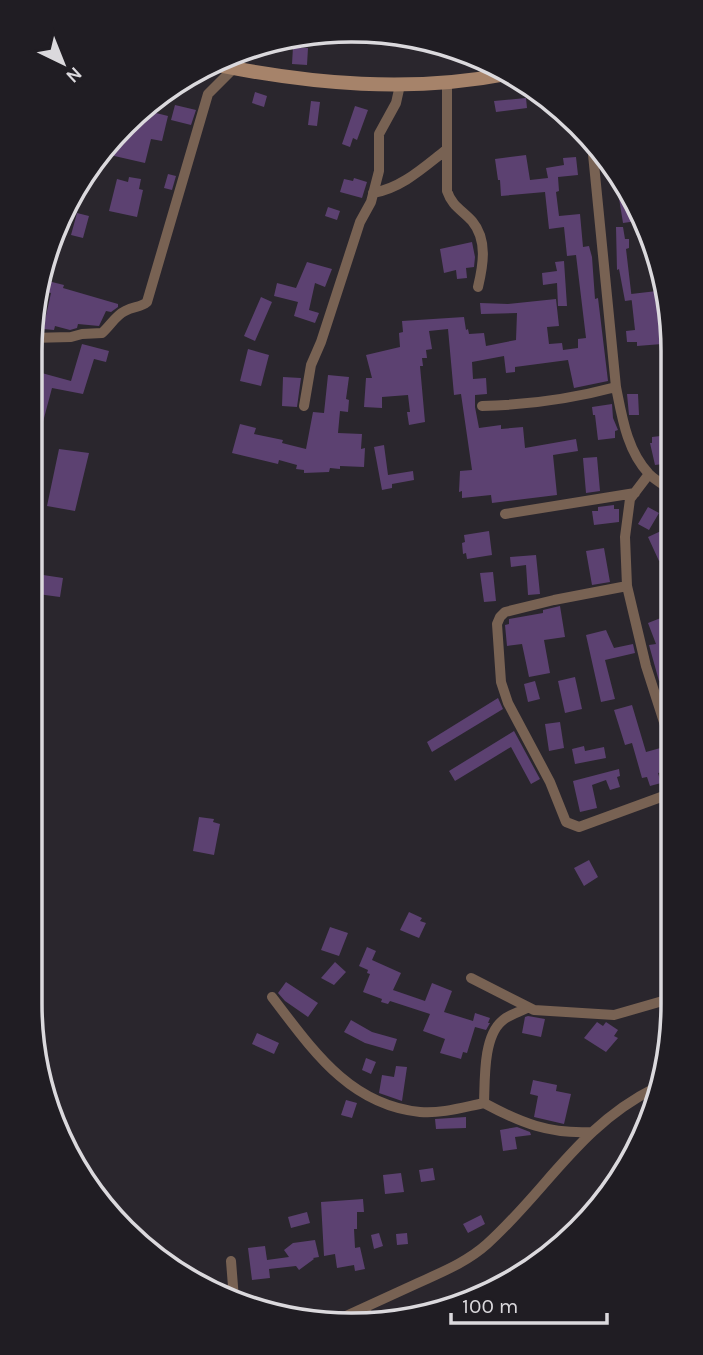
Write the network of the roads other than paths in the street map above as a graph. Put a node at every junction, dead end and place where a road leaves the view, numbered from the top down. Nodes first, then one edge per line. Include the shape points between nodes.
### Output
1 (230, 67) edge
2 (234, 68) junction
3 (492, 76) edge
4 (447, 83) junction
5 (400, 85) junction
6 (446, 150) junction
7 (593, 159) edge
8 (373, 193) junction
9 (478, 287) dead end
10 (43, 338) edge
11 (616, 387) junction
12 (304, 406) dead end
13 (482, 406) dead end
14 (649, 474) junction
15 (661, 483) edge
16 (635, 493) junction
17 (505, 514) dead end
18 (627, 586) junction
19 (661, 713) edge
20 (661, 797) edge
21 (471, 978) dead end
22 (272, 997) dead end
23 (661, 1001) edge
24 (527, 1008) junction
25 (648, 1093) edge
26 (484, 1103) junction
27 (591, 1132) junction
28 (231, 1261) dead end
29 (233, 1289) edge
30 (359, 1310) junction
31 (364, 1312) edge
32 (353, 1313) edge

1 - 2 main road
2 - 5 main road via 326,82
2 - 10 street via 208,94 147,302 120,314 102,333
3 - 4 main road
4 - 5 main road
4 - 6 street
5 - 8 street via 379,134 379,171
6 - 8 street via 398,185
6 - 9 street via 451,203 471,221 482,246
7 - 11 street
8 - 12 street via 311,365
11 - 13 street via 527,405
11 - 14 street via 626,434
14 - 15 street
14 - 16 street
16 - 17 street
16 - 18 street via 630,499 625,537
18 - 19 street
18 - 20 street via 505,612 497,624 501,682 566,822 579,827
21 - 24 street
22 - 26 street via 315,1055 366,1097 422,1112
23 - 24 street via 597,1016
24 - 26 street via 502,1020 494,1030
25 - 27 street
26 - 27 street via 515,1120 564,1134
27 - 30 street via 486,1245 463,1262
28 - 29 street
30 - 31 street
30 - 32 street

